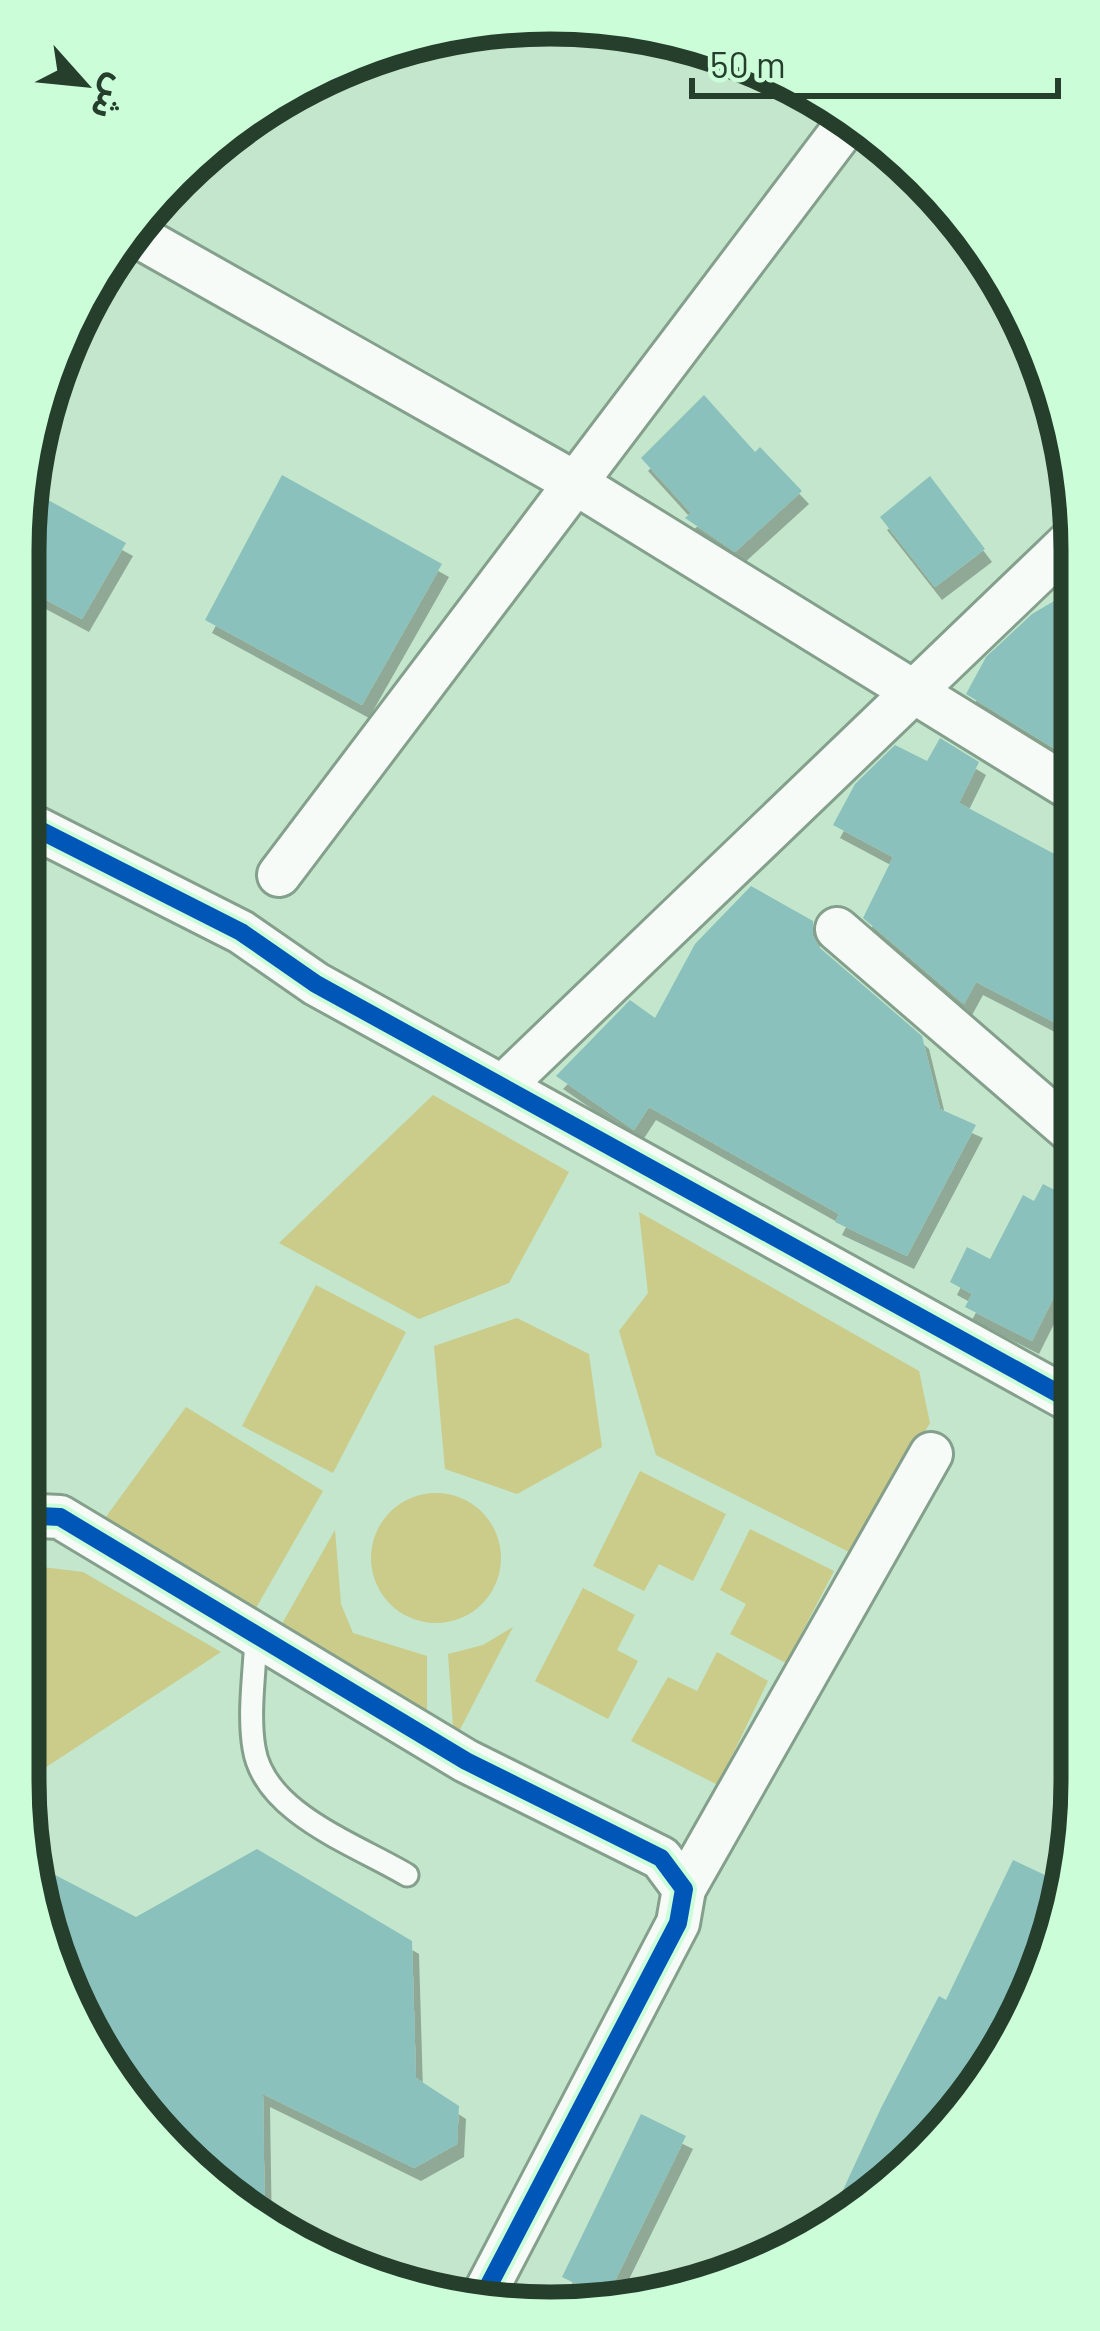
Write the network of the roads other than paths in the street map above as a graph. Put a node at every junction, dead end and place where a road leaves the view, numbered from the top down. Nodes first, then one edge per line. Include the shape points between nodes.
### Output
1 (842, 131) edge
2 (144, 240) edge
3 (577, 484) junction
4 (1061, 549) edge
5 (910, 692) junction
6 (1061, 784) edge
7 (39, 830) edge
8 (280, 875) dead end
9 (837, 929) dead end
10 (503, 1086) junction
11 (1061, 1123) edge
12 (1061, 1395) edge
13 (931, 1454) dead end
14 (39, 1516) edge
15 (256, 1635) junction
16 (406, 1875) dead end
17 (684, 1889) junction
18 (487, 2288) edge

1 - 3 street
2 - 3 street
3 - 5 street
3 - 8 street
4 - 5 street
5 - 6 street
5 - 10 street
7 - 10 street via 241,932 316,984
9 - 11 street
10 - 12 street
13 - 17 street
14 - 15 street via 60,1517
15 - 16 lane via 253,1745 260,1773 278,1798
15 - 17 street via 466,1761 661,1858
17 - 18 street via 678,1923

